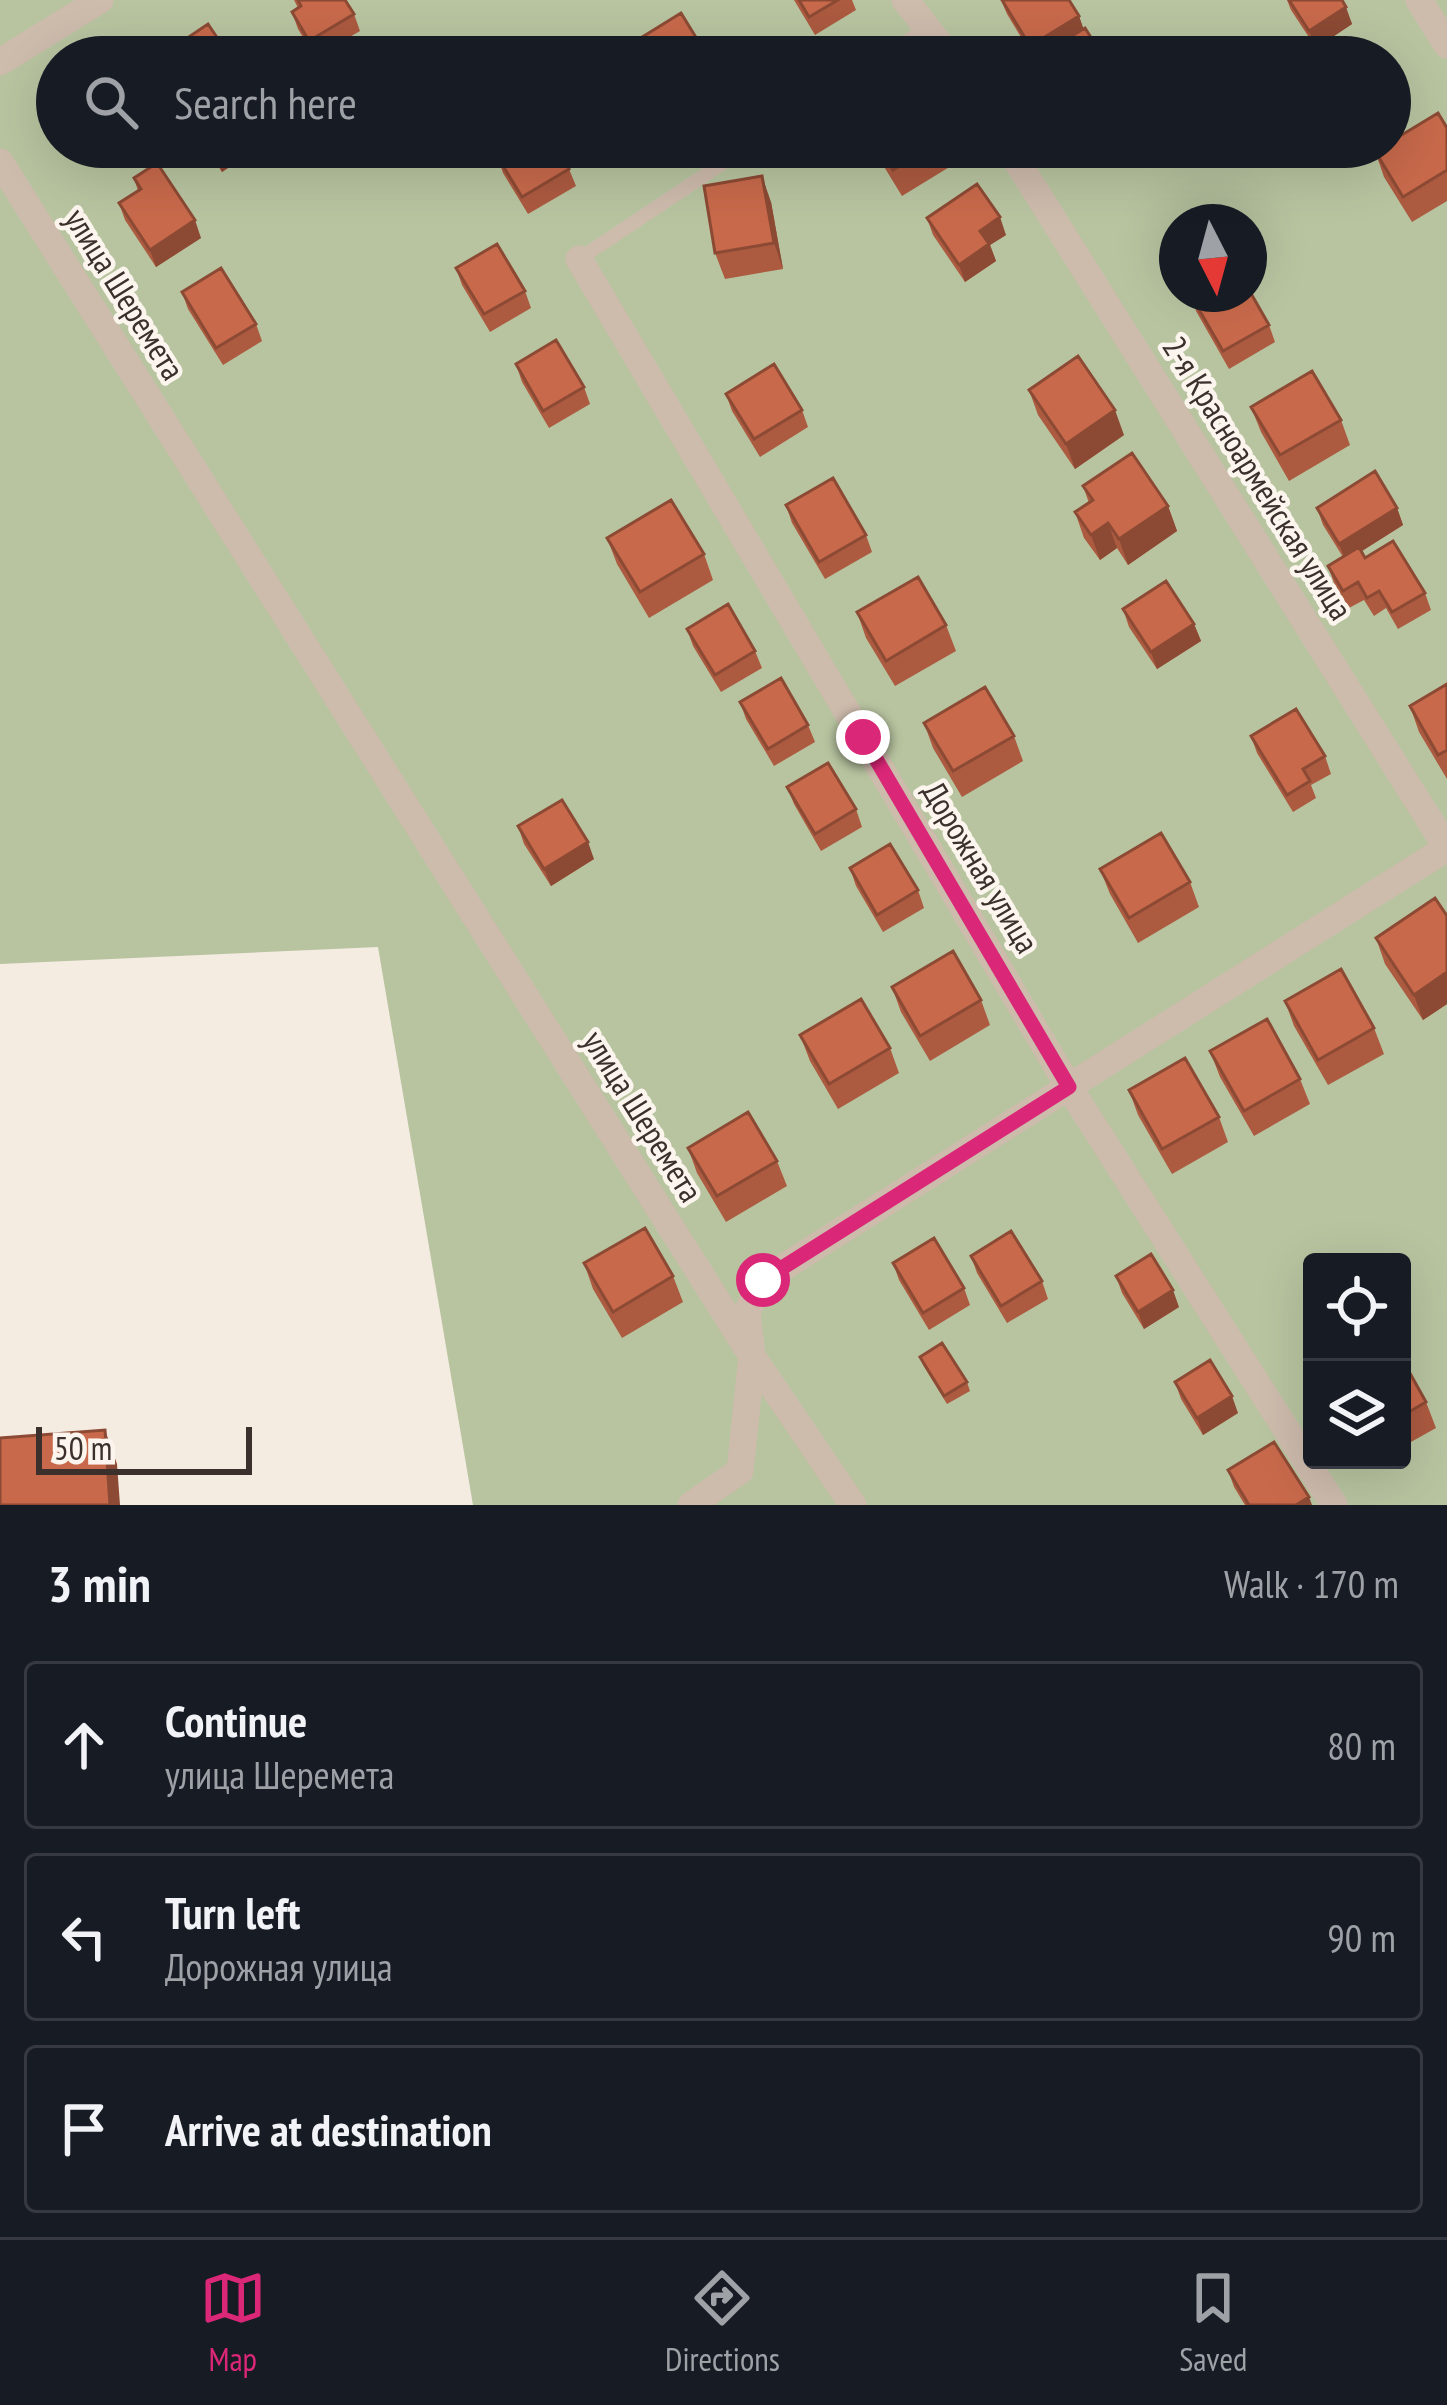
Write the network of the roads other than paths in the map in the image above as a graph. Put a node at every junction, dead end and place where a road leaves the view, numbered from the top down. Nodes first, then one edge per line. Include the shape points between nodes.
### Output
1 (100, 0) edge
2 (905, 0) edge
3 (1419, 0) edge
4 (927, 28) junction
5 (42, 36) edge
6 (915, 36) edge
7 (933, 36) edge
8 (36, 40) edge
9 (1447, 45) edge
10 (0, 62) edge
11 (0, 162) edge
12 (716, 168) edge
13 (1021, 168) edge
14 (579, 259) joint
15 (1447, 848) edge
16 (1069, 1087) junction
17 (752, 1356) junction
18 (691, 1505) edge
19 (853, 1505) edge
20 (1334, 1505) edge

1 - 5 street
2 - 4 street
3 - 9 street
4 - 6 lane
4 - 7 street
8 - 10 street
11 - 17 street, улица Шеремета
12 - 14 lane
13 - 15 street, 2-я Красноармейская улица
14 - 16 street, Дорожная улица
15 - 16 street
16 - 17 street via 763,1280 746,1312
16 - 20 street, Дорожная улица
17 - 18 street via 740,1471
17 - 19 street, улица Шеремета

